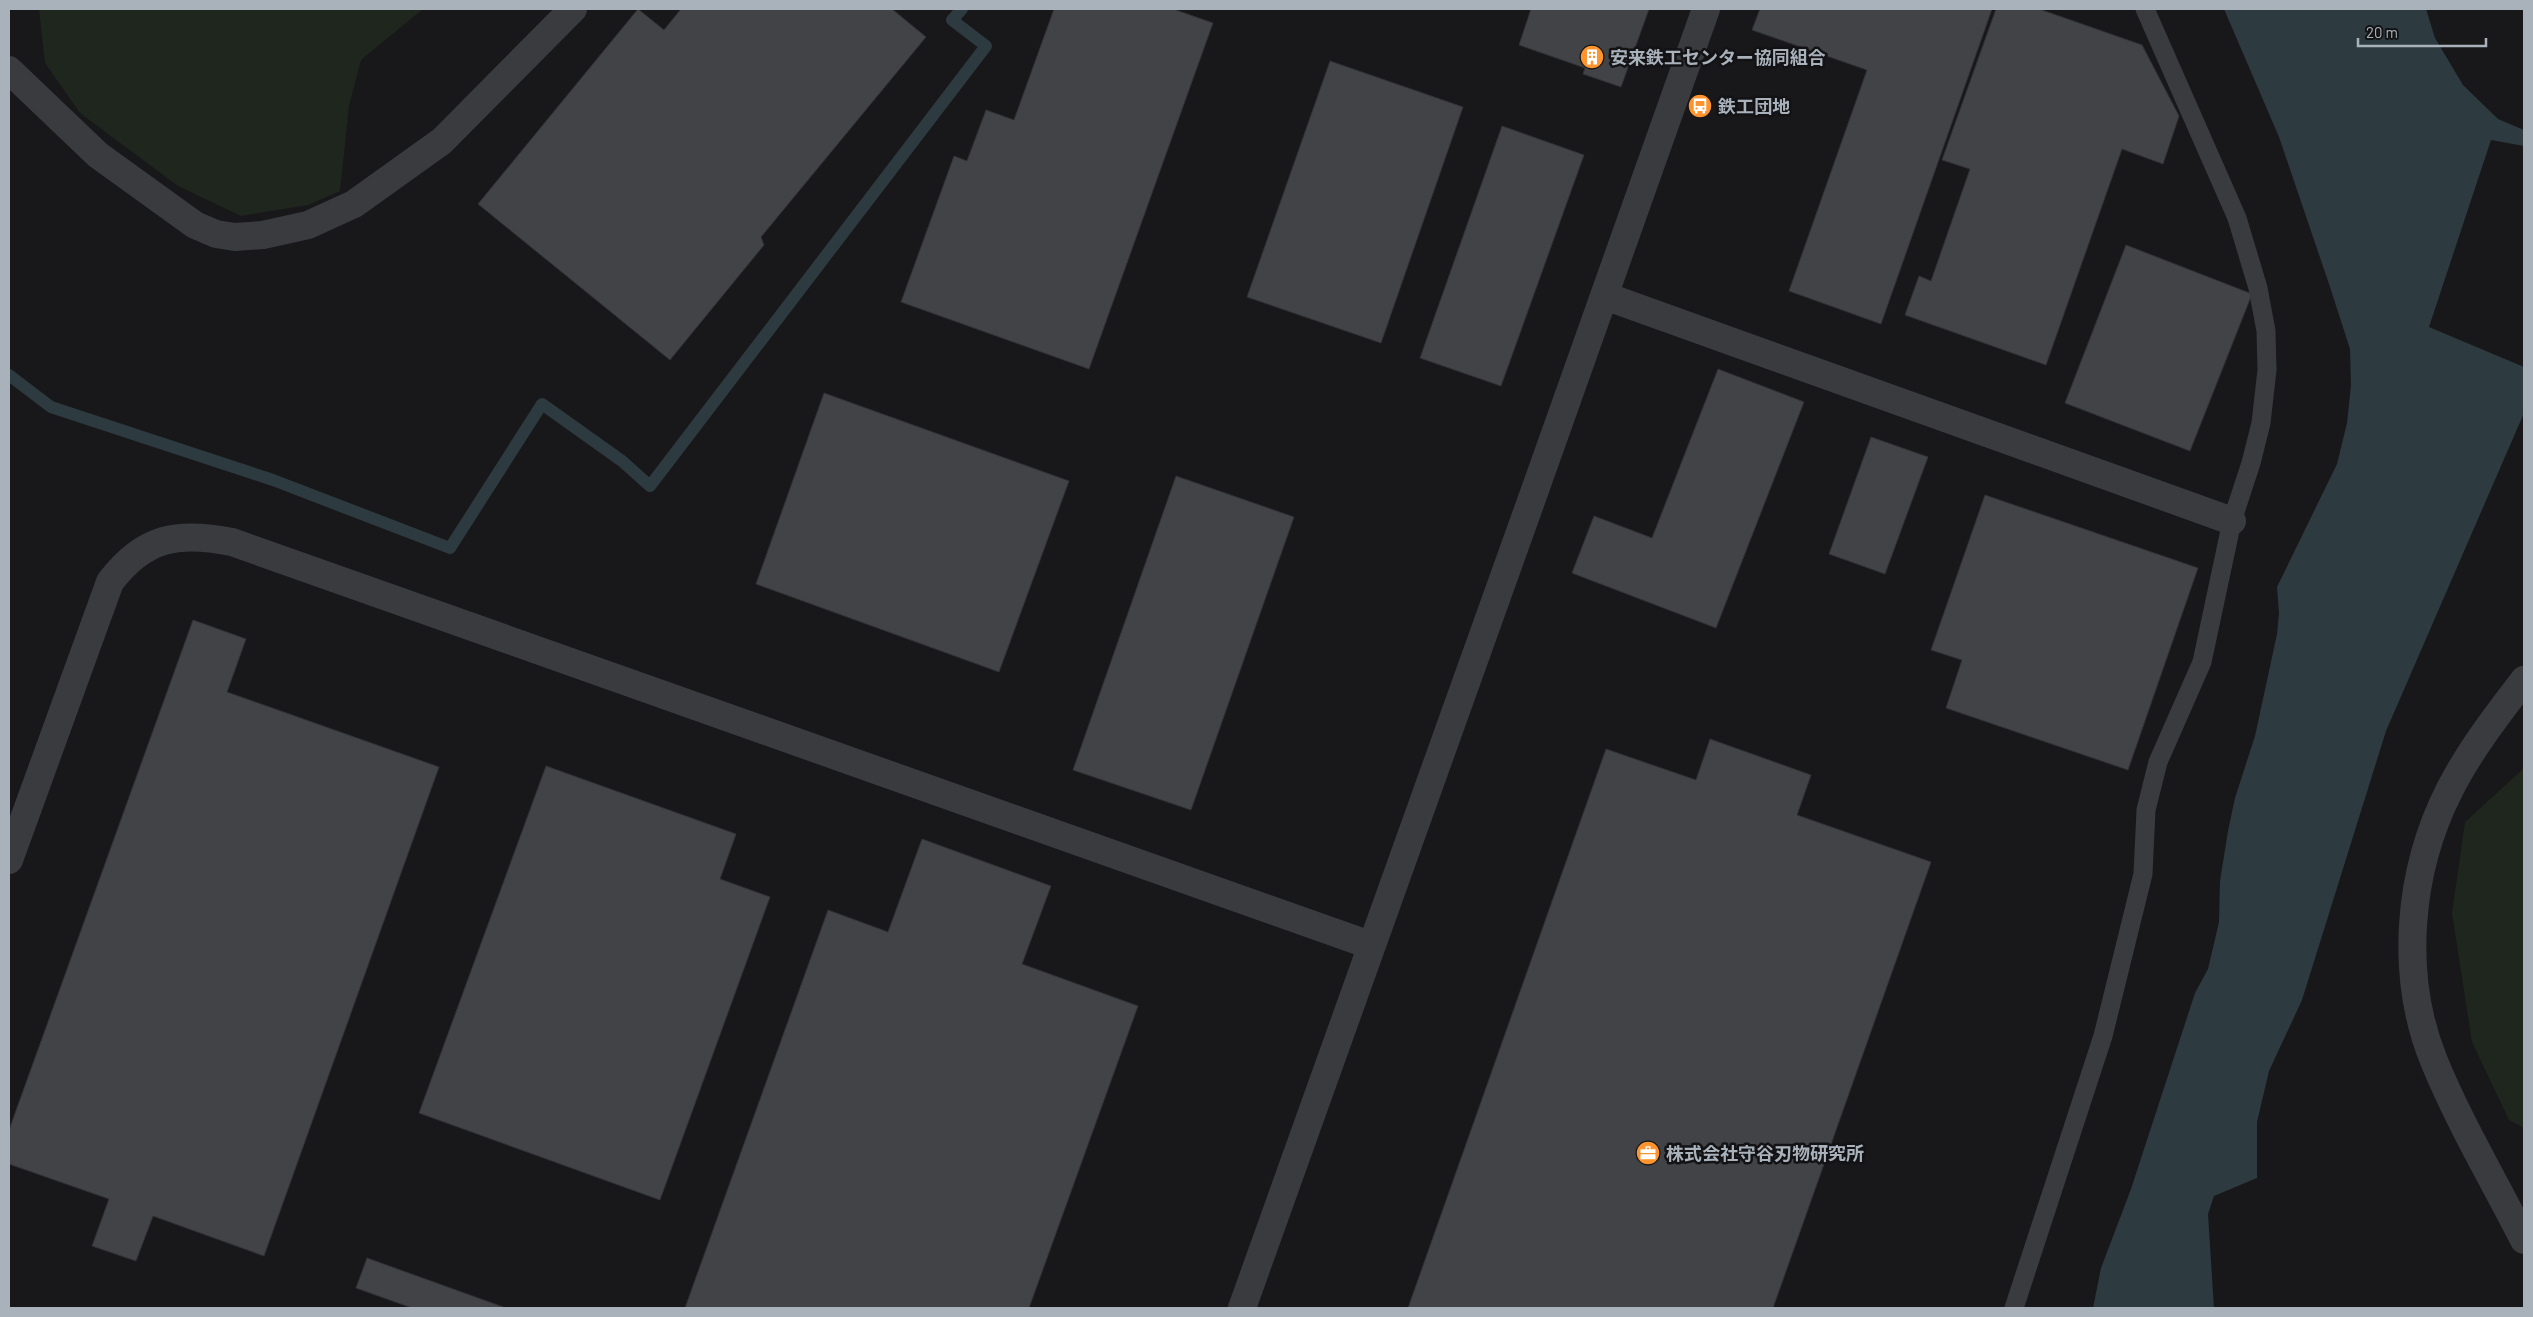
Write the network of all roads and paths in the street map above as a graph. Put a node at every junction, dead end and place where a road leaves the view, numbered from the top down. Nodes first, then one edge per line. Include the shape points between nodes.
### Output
1 (573, 9) edge
2 (1706, 9) edge
3 (2146, 9) edge
4 (9, 70) edge
5 (1606, 296) junction
6 (2232, 521) junction
7 (2524, 680) edge
8 (9, 860) edge
9 (1370, 945) junction
10 (2524, 1240) edge
11 (1242, 1308) edge
12 (2014, 1308) edge

1 - 4 street via 442,141 354,204 308,225 263,235 235,237 216,234 195,225 98,155
2 - 5 street
3 - 6 lane via 2237,218 2258,288 2266,331 2267,370 2261,424
5 - 6 street
5 - 9 street
6 - 12 lane via 2202,662 2158,762 2146,810 2143,874 2103,1036
7 - 10 street via 2473,749 2449,790 2419,878 2412,930 2415,983 2434,1060
8 - 9 street via 110,582 123,565 143,549 175,537 196,537 232,542
9 - 11 street

